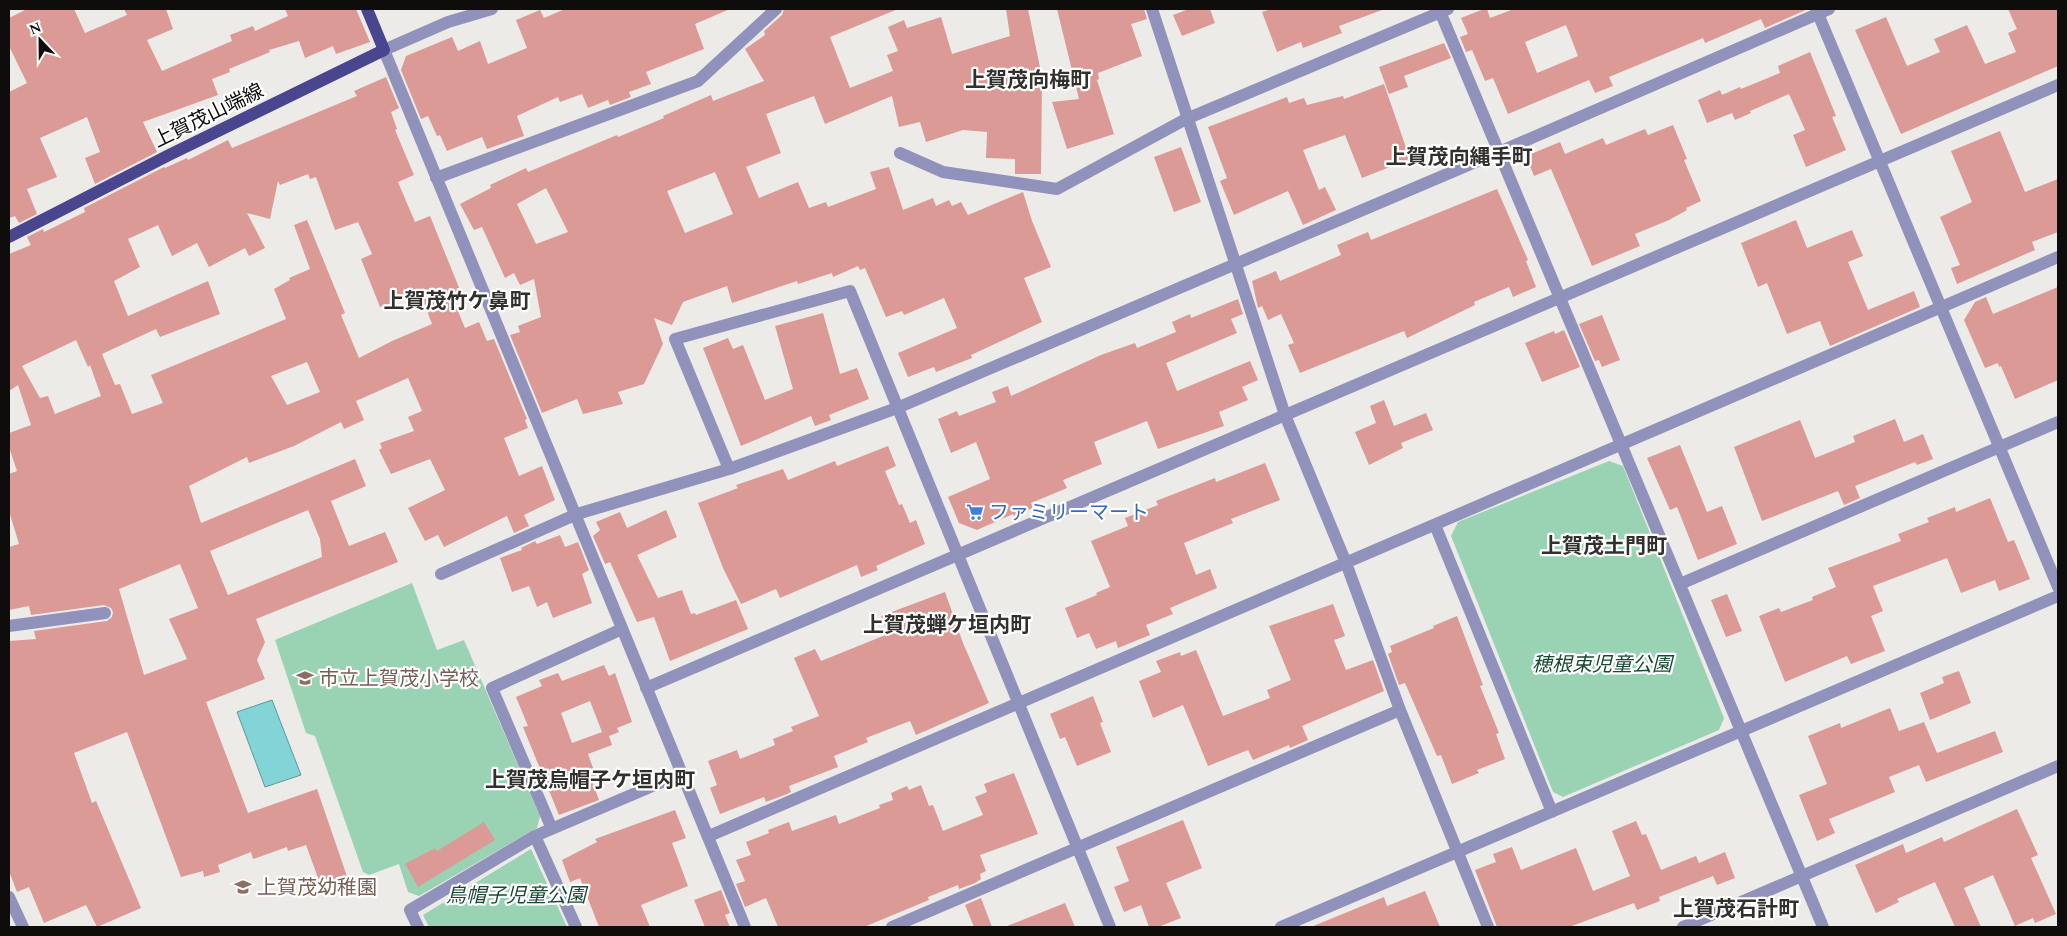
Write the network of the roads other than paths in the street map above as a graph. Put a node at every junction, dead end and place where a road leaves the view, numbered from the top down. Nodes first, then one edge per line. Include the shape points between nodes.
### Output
1 (367, 9) edge
2 (492, 9) edge
3 (776, 9) edge
4 (1152, 9) edge
5 (1443, 10) edge
6 (1821, 10) edge
7 (384, 50) junction
8 (2058, 85) edge
9 (1186, 119) junction
10 (1499, 152) junction
11 (900, 153) dead end
12 (1880, 160) junction
13 (436, 178) junction
14 (9, 237) edge
15 (2058, 257) edge
16 (1235, 265) junction
17 (1560, 297) junction
18 (1941, 308) junction
19 (897, 408) junction
20 (1285, 415) junction
21 (2058, 422) edge
22 (1622, 444) junction
23 (2000, 447) junction
24 (729, 469) junction
25 (577, 514) junction
26 (1435, 525) junction
27 (958, 555) junction
28 (1346, 563) junction
29 (440, 574) dead end
30 (1680, 584) junction
31 (2058, 587) edge
32 (2058, 596) edge
33 (105, 613) dead end
34 (9, 626) edge
35 (622, 630) junction
36 (646, 688) junction
37 (1019, 704) junction
38 (1400, 710) junction
39 (1742, 730) junction
40 (2058, 766) edge
41 (683, 773) junction
42 (1552, 812) junction
43 (552, 829) junction
44 (534, 836) junction
45 (709, 836) junction
46 (1078, 848) junction
47 (1457, 852) junction
48 (1801, 876) junction
49 (9, 897) edge
50 (23, 927) edge
51 (418, 927) edge
52 (576, 927) edge
53 (746, 927) edge
54 (892, 927) edge
55 (1110, 927) edge
56 (1281, 927) edge
57 (1488, 927) edge
58 (1683, 927) edge
59 (1823, 927) edge

1 - 7 main road
2 - 7 street via 448,22
3 - 13 street via 698,81
4 - 9 street
5 - 9 street
5 - 10 street
6 - 10 street
6 - 12 street
7 - 13 street
7 - 14 main road, 上賀茂山端線
8 - 12 street
9 - 11 street via 1056,189 943,172
9 - 16 street
10 - 16 street
10 - 17 street
12 - 17 street
12 - 18 street
13 - 25 street
15 - 18 street
16 - 19 street
16 - 20 street
17 - 20 street
17 - 22 street
18 - 22 street
18 - 23 street
19 - 24 street
19 - 24 street via 850,291 675,339
19 - 27 street
20 - 27 street
20 - 28 street
21 - 23 street
22 - 26 street
22 - 30 street
23 - 30 street
23 - 31 street
24 - 25 street
25 - 29 street
25 - 35 street
26 - 28 street
26 - 42 street
27 - 36 street
27 - 37 street
28 - 37 street
28 - 38 street
30 - 39 street
32 - 39 street
33 - 34 street
35 - 36 street
35 - 43 street via 492,688
36 - 41 street
37 - 45 street
37 - 46 street
38 - 46 street
38 - 47 street
39 - 42 street
39 - 48 street
40 - 48 street
41 - 43 street
41 - 45 street
42 - 47 street
43 - 44 street
44 - 51 street via 410,910
44 - 52 street
45 - 53 street
46 - 54 street
46 - 55 street
47 - 56 street
47 - 57 street
48 - 58 street
48 - 59 street
49 - 50 street

